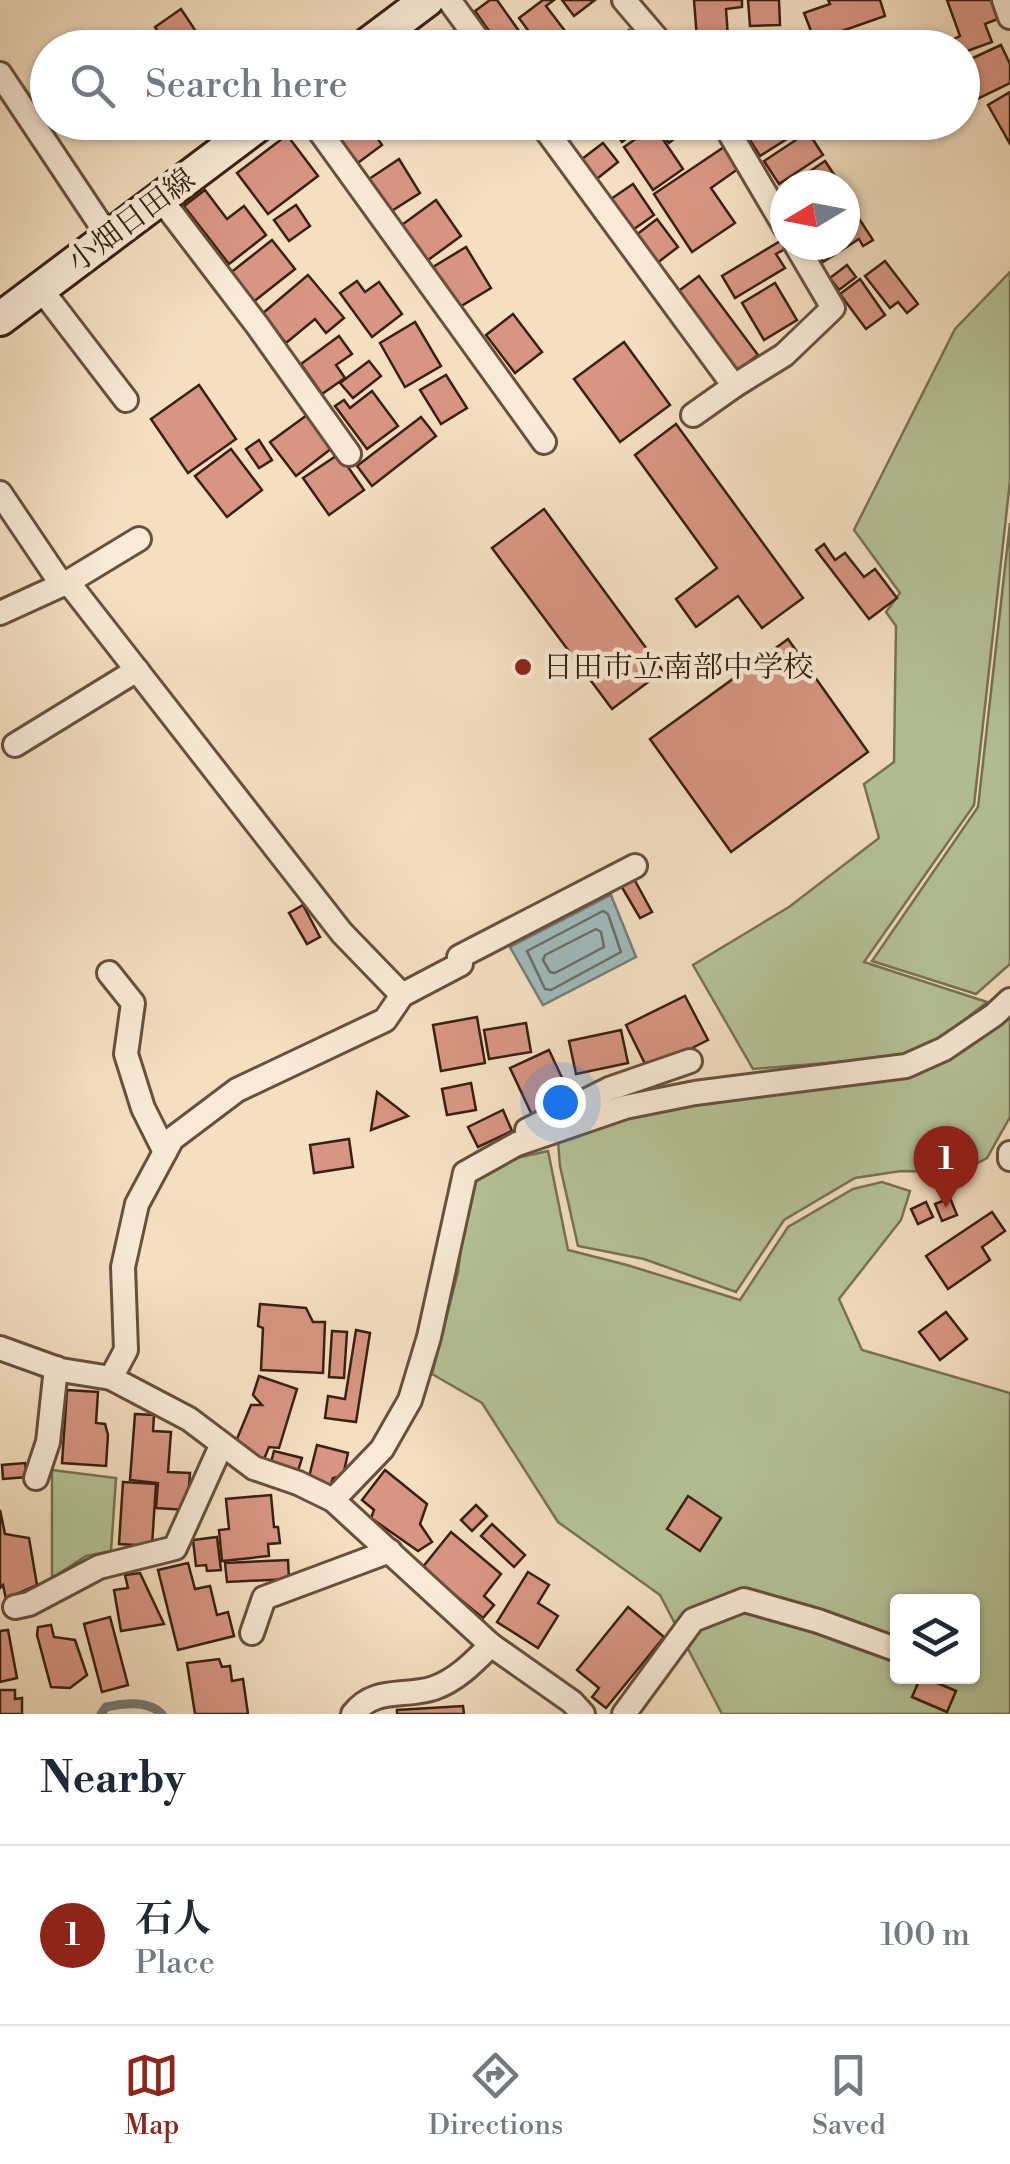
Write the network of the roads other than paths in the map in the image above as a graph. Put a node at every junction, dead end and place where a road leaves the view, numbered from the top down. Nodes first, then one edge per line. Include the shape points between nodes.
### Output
1 (427, 0) edge
2 (450, 0) edge
3 (624, 0) edge
4 (1004, 0) edge
5 (1010, 17) edge
6 (387, 30) edge
7 (471, 30) edge
8 (650, 30) edge
9 (0, 74) edge
10 (30, 119) edge
11 (44, 140) edge
12 (238, 140) edge
13 (326, 140) edge
14 (553, 140) edge
15 (734, 140) edge
16 (160, 198) junction
17 (770, 202) edge
18 (108, 236) junction
19 (805, 260) edge
20 (40, 288) junction
21 (0, 319) edge
22 (734, 386) junction
23 (126, 400) dead end
24 (693, 415) dead end
25 (544, 442) dead end
26 (349, 454) dead end
27 (0, 494) edge
28 (139, 539) dead end
29 (65, 583) junction
30 (0, 612) edge
31 (137, 670) junction
32 (15, 745) dead end
33 (634, 866) dead end
34 (110, 973) dead end
35 (402, 995) junction
36 (1010, 1000) edge
37 (690, 1061) dead end
38 (517, 1144) junction
39 (165, 1152) junction
40 (0, 1348) edge
41 (56, 1368) junction
42 (111, 1378) junction
43 (221, 1446) junction
44 (36, 1478) dead end
45 (333, 1500) junction
46 (390, 1551) junction
47 (15, 1607) dead end
48 (252, 1632) dead end
49 (491, 1645) junction
50 (890, 1647) edge
51 (353, 1714) edge
52 (584, 1714) edge
53 (624, 1714) edge

1 - 6 main road
2 - 7 street
3 - 8 street
4 - 5 street
9 - 10 street
11 - 18 street
12 - 16 main road, 小畑日田線
13 - 25 street
14 - 22 street
15 - 17 street
16 - 18 main road, 小畑日田線
16 - 26 street
18 - 20 main road, 小畑日田線
19 - 22 street via 833,308 784,355
20 - 21 main road, 小畑日田線
20 - 23 street
22 - 24 street
27 - 29 street
28 - 29 street
29 - 30 street
29 - 31 street
31 - 32 street
31 - 35 street via 342,933
33 - 35 street via 459,957 462,964
34 - 39 street via 133,1002 126,1054
35 - 39 street via 385,1020 237,1090 172,1139
36 - 38 street via 944,1049 906,1066 678,1096
37 - 38 street via 529,1127
38 - 45 street via 465,1172 410,1400 382,1449
39 - 42 street via 137,1204 123,1267 126,1350
40 - 41 street
41 - 42 street
41 - 44 street via 48,1442
42 - 43 street via 189,1419
43 - 45 street via 254,1468
43 - 47 street via 175,1548 99,1567
45 - 46 street
46 - 48 street via 264,1598
46 - 49 street
49 - 51 street via 461,1674 434,1688 374,1696
49 - 52 street
50 - 53 street via 744,1600 693,1620

